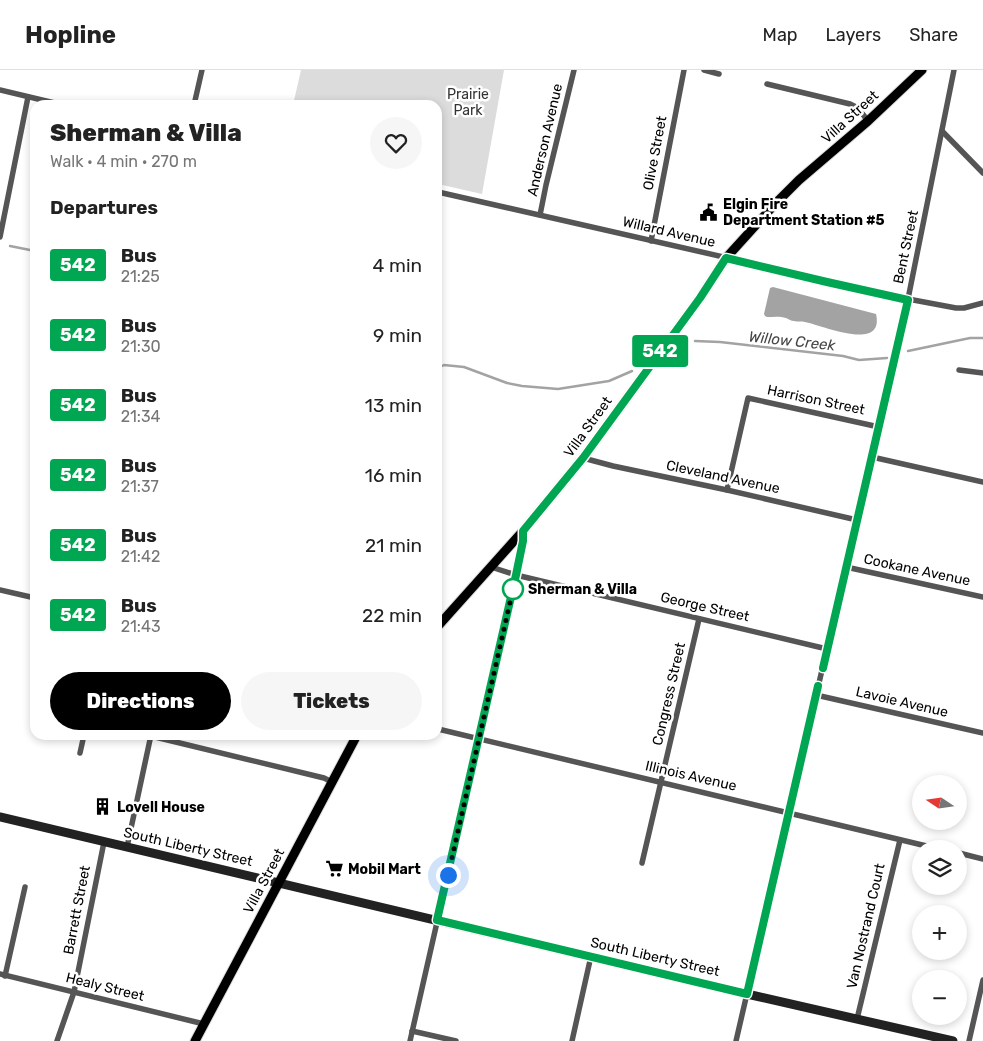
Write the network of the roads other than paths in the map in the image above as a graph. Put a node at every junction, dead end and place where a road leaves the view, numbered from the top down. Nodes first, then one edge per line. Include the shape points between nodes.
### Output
1 (202, 70) edge
2 (574, 70) edge
3 (684, 70) edge
4 (704, 70) edge
5 (922, 70) edge
6 (954, 70) edge
7 (719, 74) dead end
8 (767, 84) dead end
9 (0, 90) edge
10 (28, 97) junction
11 (41, 100) edge
12 (195, 100) edge
13 (868, 120) junction
14 (942, 131) junction
15 (983, 173) edge
16 (442, 193) edge
17 (540, 215) junction
18 (0, 237) edge
19 (650, 241) junction
20 (726, 258) junction
21 (908, 300) junction
22 (983, 303) edge
23 (959, 370) dead end
24 (983, 373) edge
25 (879, 427) junction
26 (872, 457) junction
27 (583, 458) junction
28 (983, 482) edge
29 (727, 490) junction
30 (857, 520) junction
31 (523, 531) junction
32 (491, 567) junction
33 (846, 567) junction
34 (516, 575) junction
35 (0, 590) edge
36 (30, 597) edge
37 (983, 597) edge
38 (699, 619) junction
39 (442, 622) edge
40 (827, 649) junction
41 (816, 695) junction
42 (442, 730) edge
43 (983, 733) edge
44 (478, 739) junction
45 (83, 740) edge
46 (150, 740) edge
47 (168, 740) edge
48 (354, 740) edge
49 (80, 753) dead end
50 (332, 782) junction
51 (662, 782) junction
52 (789, 812) junction
53 (0, 817) edge
54 (900, 840) junction
55 (104, 842) junction
56 (912, 843) edge
57 (127, 847) junction
58 (967, 855) edge
59 (983, 859) edge
60 (642, 863) dead end
61 (278, 883) junction
62 (25, 887) dead end
63 (437, 920) junction
64 (591, 956) junction
65 (3, 975) edge
66 (983, 980) edge
67 (74, 992) junction
68 (747, 994) junction
69 (857, 1019) junction
70 (204, 1024) junction
71 (412, 1031) junction
72 (57, 1041) edge
73 (195, 1041) edge
74 (410, 1041) edge
75 (456, 1041) edge
76 (572, 1041) edge
77 (736, 1041) edge
78 (953, 1041) edge
79 (968, 1041) edge

1 - 12 street
2 - 17 street, Anderson Avenue
3 - 19 street, Olive Street
4 - 7 street
5 - 13 main road, Villa Street
6 - 14 street, Bent Street
8 - 13 street via 850,104
9 - 10 street
10 - 11 street
10 - 18 street
13 - 20 main road, Villa Street via 799,180
14 - 15 street
14 - 21 street, Bent Street
16 - 17 street, Willard Avenue
17 - 19 street, Willard Avenue
19 - 20 street, Willard Avenue
20 - 21 street, Willard Avenue
20 - 27 main road, Villa Street
21 - 22 street, Willard Avenue via 956,308
21 - 25 street, Bent Street
23 - 24 street
25 - 26 street, Bent Street
25 - 29 street, Harrison Street via 748,398
26 - 28 street
26 - 30 street, Bent Street
27 - 29 street, Cleveland Avenue
27 - 31 main road, Villa Street
29 - 30 street, Cleveland Avenue
30 - 33 street, Bent Street
31 - 32 main road, Villa Street
31 - 34 street
32 - 34 street, George Street
32 - 39 main road, Villa Street
33 - 37 street, Cookane Avenue
33 - 40 street, Bent Street
34 - 38 street, George Street
34 - 44 street
35 - 36 street
38 - 40 street, George Street
38 - 51 street, Congress Street
40 - 41 street, Bent Street
41 - 43 street, Lavoie Avenue
41 - 52 street, Bent Street
42 - 44 street, Illinois Avenue
44 - 51 street, Illinois Avenue
44 - 63 street
45 - 49 street
46 - 57 street
47 - 50 street
48 - 50 main road, Villa Street
50 - 61 main road, Villa Street
51 - 52 street, Illinois Avenue
51 - 60 street, Congress Street
52 - 54 street, Illinois Avenue
52 - 68 street, Bent Street
53 - 55 main road, South Liberty Street
54 - 56 street, Illinois Avenue
54 - 69 street, Van Nostrand Court
55 - 57 main road, South Liberty Street
55 - 67 street, Barrett Street
57 - 61 main road, South Liberty Street
58 - 59 street
61 - 63 main road, South Liberty Street
61 - 70 main road, Villa Street
62 - 65 street
63 - 64 main road, South Liberty Street
63 - 71 street
64 - 68 main road, South Liberty Street
64 - 76 street
65 - 67 street, Healy Street
66 - 79 street
67 - 70 street, Healy Street
67 - 72 street, Barrett Street
68 - 69 main road, South Liberty Street
68 - 77 street, Bent Street
69 - 78 main road, South Liberty Street
70 - 73 main road, Villa Street
71 - 74 street
71 - 75 street

